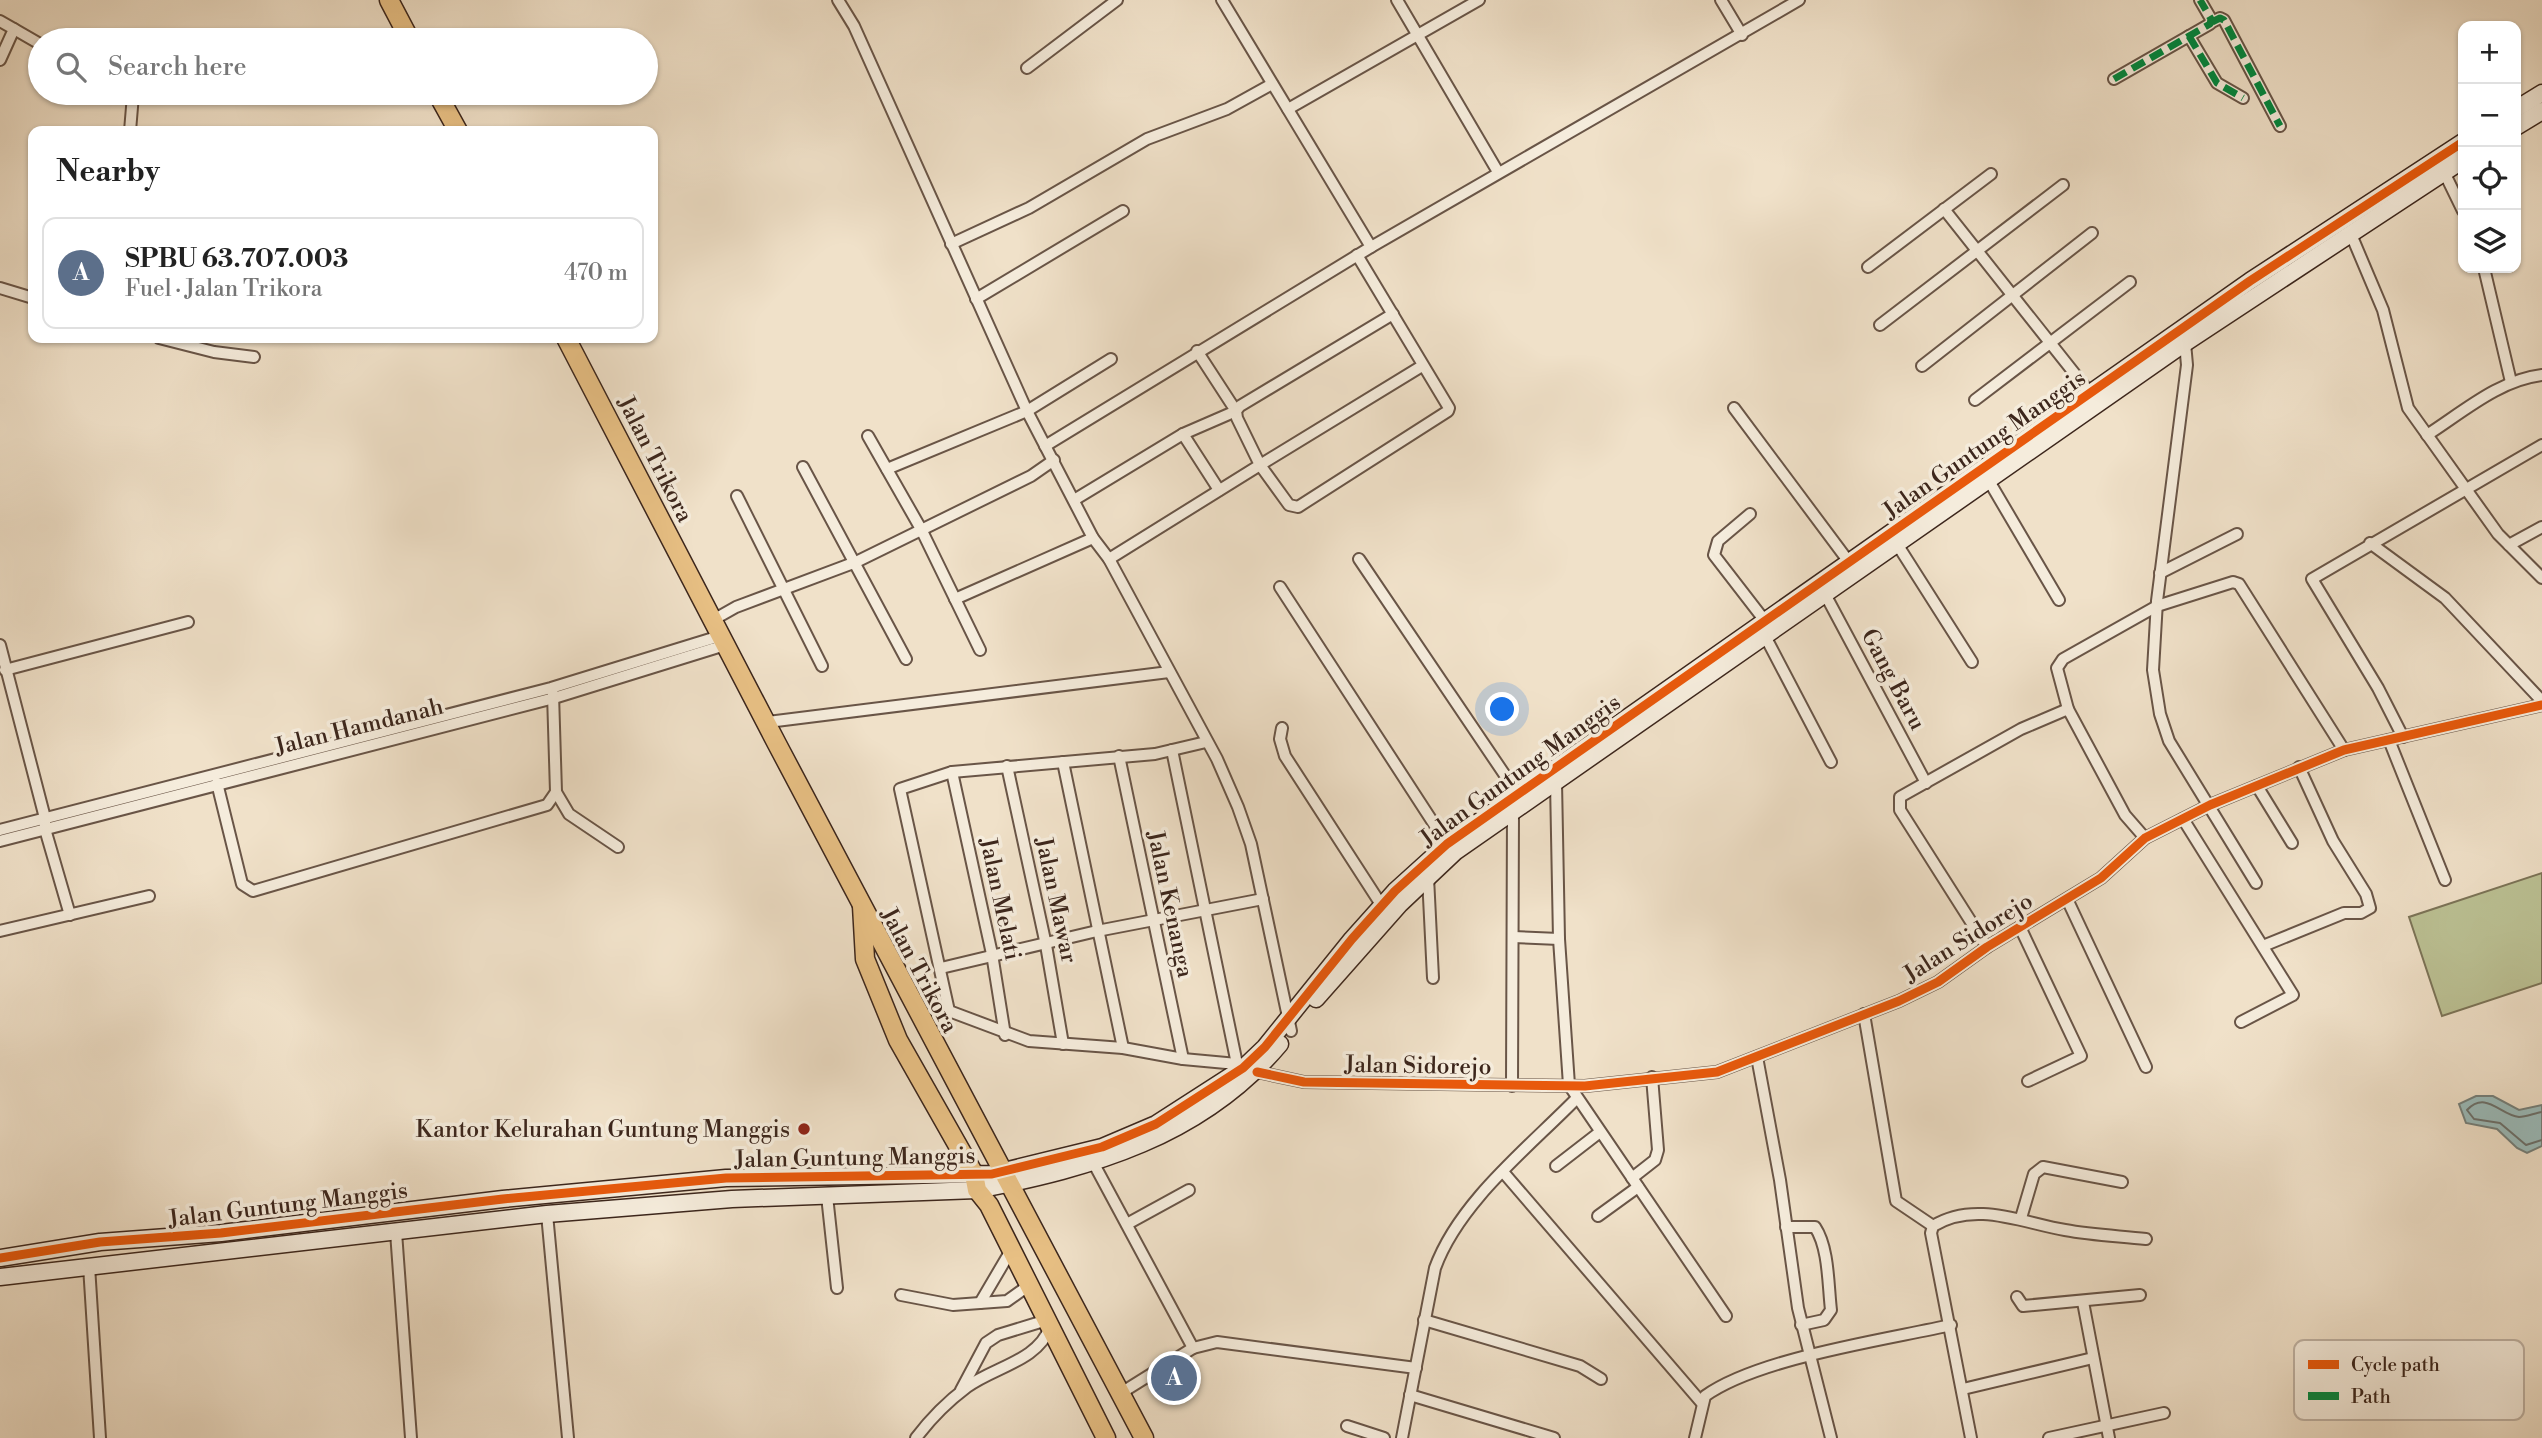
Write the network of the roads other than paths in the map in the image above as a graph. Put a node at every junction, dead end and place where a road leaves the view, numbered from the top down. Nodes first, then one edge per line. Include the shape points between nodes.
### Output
1 (388, 0) edge
2 (838, 0) edge
3 (1117, 0) edge
4 (1222, 0) edge
5 (1397, 0) edge
6 (1479, 0) edge
7 (1721, 0) edge
8 (1799, 0) edge
9 (2200, 0) edge
10 (0, 21) edge
11 (2212, 22) junction
12 (403, 28) edge
13 (14, 29) junction
14 (1418, 35) junction
15 (1742, 35) junction
16 (2189, 36) junction
17 (28, 37) edge
18 (0, 60) edge
19 (1027, 68) dead end
20 (2114, 79) dead end
21 (1272, 83) junction
22 (2542, 93) edge
23 (2243, 98) dead end
24 (132, 105) edge
25 (444, 105) edge
26 (2521, 106) edge
27 (1288, 109) junction
28 (2542, 111) edge
29 (2521, 125) edge
30 (131, 126) edge
31 (455, 126) edge
32 (2280, 126) dead end
33 (2458, 146) edge
34 (2458, 163) edge
35 (1499, 172) junction
36 (2444, 172) junction
37 (1991, 174) dead end
38 (2417, 180) junction
39 (2063, 184) dead end
40 (1944, 209) junction
41 (2463, 210) edge
42 (1123, 211) dead end
43 (2350, 232) junction
44 (2092, 233) dead end
45 (951, 244) junction
46 (1371, 247) junction
47 (1977, 251) junction
48 (1357, 256) junction
49 (1868, 267) dead end
50 (2485, 273) edge
51 (2130, 282) dead end
52 (2254, 287) junction
53 (0, 288) edge
54 (2013, 295) junction
55 (28, 296) edge
56 (976, 299) junction
57 (1393, 314) junction
58 (1880, 325) dead end
59 (2050, 342) junction
60 (2185, 342) junction
61 (179, 343) edge
62 (569, 343) edge
63 (1197, 351) junction
64 (254, 357) dead end
65 (1111, 359) dead end
66 (1422, 366) junction
67 (1922, 366) dead end
68 (2542, 375) edge
69 (2511, 382) junction
70 (2090, 393) junction
71 (1975, 400) dead end
72 (1734, 408) dead end
73 (1027, 411) junction
74 (1236, 411) junction
75 (1183, 433) junction
76 (2427, 435) junction
77 (868, 436) dead end
78 (2542, 445) edge
79 (1045, 446) junction
80 (1054, 460) junction
81 (2002, 463) junction
82 (1260, 464) junction
83 (803, 467) dead end
84 (887, 469) junction
85 (1989, 481) junction
86 (2465, 488) junction
87 (1219, 490) junction
88 (737, 496) dead end
89 (1074, 500) junction
90 (1750, 514) dead end
91 (2542, 527) edge
92 (921, 529) junction
93 (2237, 534) dead end
94 (1093, 538) junction
95 (2370, 543) junction
96 (1897, 544) junction
97 (2509, 545) junction
98 (1109, 559) junction
99 (1359, 559) dead end
100 (856, 562) junction
101 (1849, 562) junction
102 (2160, 573) junction
103 (2542, 578) edge
104 (1280, 587) dead end
105 (785, 589) junction
106 (1825, 594) junction
107 (955, 599) junction
108 (2059, 600) dead end
109 (2157, 606) junction
110 (188, 622) dead end
111 (1765, 628) junction
112 (719, 634) junction
113 (0, 645) edge
114 (980, 650) dead end
115 (906, 659) dead end
116 (1972, 662) dead end
117 (822, 666) dead end
118 (5, 670) junction
119 (1169, 672) junction
120 (553, 693) junction
121 (1664, 698) junction
122 (2542, 703) edge
123 (2068, 709) junction
124 (768, 722) junction
125 (1282, 727) dead end
126 (2403, 737) junction
127 (2389, 740) junction
128 (1206, 742) junction
129 (1172, 750) junction
130 (2344, 750) junction
131 (1119, 756) junction
132 (1063, 762) junction
133 (1831, 762) dead end
134 (1007, 766) junction
135 (2299, 766) junction
136 (952, 772) junction
137 (1556, 782) junction
138 (217, 783) junction
139 (1926, 783) junction
140 (2257, 786) junction
141 (556, 792) junction
142 (1517, 793) junction
143 (2210, 805) junction
144 (1513, 812) junction
145 (2183, 820) junction
146 (45, 824) junction
147 (0, 830) edge
148 (2145, 838) junction
149 (0, 841) edge
150 (2292, 843) dead end
151 (1447, 844) junction
152 (618, 847) dead end
153 (1428, 877) junction
154 (2445, 880) dead end
155 (2256, 883) dead end
156 (149, 896) dead end
157 (861, 899) junction
158 (1263, 899) junction
159 (2067, 899) junction
160 (1382, 906) junction
161 (1208, 910) junction
162 (70, 915) junction
163 (1153, 921) junction
164 (2020, 927) junction
165 (0, 931) edge
166 (1097, 931) junction
167 (1513, 937) junction
168 (1559, 939) junction
169 (1046, 945) junction
170 (2263, 946) junction
171 (1987, 947) junction
172 (887, 950) junction
173 (992, 954) junction
174 (866, 960) junction
175 (941, 968) junction
176 (1433, 978) dead end
177 (1864, 1014) junction
178 (2241, 1022) dead end
179 (1289, 1025) junction
180 (1004, 1035) junction
181 (1063, 1044) junction
182 (1123, 1048) junction
183 (1757, 1057) junction
184 (1183, 1059) junction
185 (2146, 1067) dead end
186 (1246, 1068) junction
187 (1652, 1077) junction
188 (2028, 1081) dead end
189 (1569, 1085) junction
190 (1512, 1086) junction
191 (1577, 1098) junction
192 (1600, 1132) junction
193 (1094, 1164) junction
194 (1556, 1166) dead end
195 (1504, 1173) junction
196 (1007, 1177) junction
197 (975, 1182) junction
198 (2122, 1182) dead end
199 (1635, 1183) junction
200 (1189, 1190) dead end
201 (827, 1196) junction
202 (547, 1214) junction
203 (1598, 1216) dead end
204 (2021, 1218) junction
205 (1127, 1224) junction
206 (1933, 1226) junction
207 (1786, 1227) junction
208 (396, 1232) junction
209 (221, 1233) junction
210 (2146, 1239) dead end
211 (223, 1251) junction
212 (1010, 1252) junction
213 (0, 1258) edge
214 (89, 1266) junction
215 (0, 1277) edge
216 (1028, 1286) junction
217 (837, 1288) dead end
218 (901, 1295) dead end
219 (2140, 1295) dead end
220 (2017, 1297) dead end
221 (2083, 1302) junction
222 (980, 1303) junction
223 (1727, 1316) dead end
224 (1423, 1320) junction
225 (1048, 1324) junction
226 (1801, 1325) junction
227 (1951, 1325) junction
228 (1193, 1348) junction
229 (1809, 1357) junction
230 (2093, 1358) junction
231 (1416, 1368) junction
232 (1601, 1379) dead end
233 (1964, 1389) junction
234 (960, 1393) junction
235 (1121, 1393) junction
236 (1410, 1395) junction
237 (1701, 1402) junction
238 (2164, 1413) dead end
239 (2106, 1425) junction
240 (1347, 1426) dead end
241 (100, 1438) edge
242 (411, 1438) edge
243 (568, 1438) edge
244 (916, 1438) edge
245 (1106, 1438) edge
246 (1144, 1438) edge
247 (1384, 1438) edge
248 (1402, 1438) edge
249 (1554, 1438) edge
250 (1695, 1438) edge
251 (1832, 1438) edge
252 (1971, 1438) edge
253 (2049, 1438) edge
254 (2109, 1438) edge

1 - 12 main road
2 - 45 street via 854,26
3 - 19 street
4 - 21 street
5 - 14 street
6 - 14 street
7 - 15 street
8 - 15 street
9 - 11 street
10 - 13 street
11 - 16 street
11 - 32 street via 2224,20
13 - 17 street
13 - 18 street
14 - 27 street
14 - 35 street
15 - 35 street
16 - 20 street
16 - 23 street via 2217,83
21 - 27 street
21 - 45 street via 1227,109 1147,139 1028,208
22 - 26 street
24 - 30 street
25 - 31 main road
27 - 46 street
28 - 29 street
33 - 38 street, Jalan Guntung Manggis
34 - 36 street, Jalan Guntung Manggis
35 - 46 street
36 - 38 street, Jalan Guntung Manggis
36 - 41 street
37 - 40 street
38 - 43 street, Jalan Guntung Manggis
38 - 52 street, Jalan Guntung Manggis
39 - 47 street
40 - 47 street
40 - 49 street
42 - 56 street
43 - 52 street, Jalan Guntung Manggis
43 - 76 street via 2383,310 2408,408
44 - 54 street
45 - 56 street
46 - 48 street
47 - 54 street
47 - 58 street
48 - 57 street
48 - 63 street
50 - 69 street
51 - 59 street
52 - 60 street, Jalan Guntung Manggis
52 - 70 street, Jalan Guntung Manggis
53 - 55 street
54 - 59 street
54 - 67 street
56 - 73 street
57 - 66 street
57 - 74 street
59 - 70 street
59 - 71 street
60 - 81 street, Jalan Guntung Manggis
60 - 102 street via 2187,365
61 - 64 street
62 - 112 main road, Jalan Trikora
63 - 74 street
63 - 79 street
65 - 73 street
66 - 82 street
66 - 82 street via 1449,408 1447,415 1298,507 1289,505
68 - 69 street
69 - 76 street
70 - 81 street, Jalan Guntung Manggis
72 - 101 street
73 - 79 street
73 - 84 street
74 - 75 street
74 - 82 street
75 - 87 street
75 - 89 street
76 - 86 street
77 - 84 street
78 - 86 street
79 - 80 street
80 - 89 street
80 - 92 street, Jalan Hamdanah via 1031,476
81 - 85 street, Jalan Guntung Manggis
81 - 101 street, Jalan Guntung Manggis
82 - 87 street
83 - 100 street
84 - 92 street
85 - 96 street, Jalan Guntung Manggis
85 - 108 street
86 - 95 street
86 - 97 street
87 - 98 street
88 - 105 street
89 - 94 street
90 - 111 street via 1718,541 1714,555
91 - 97 street
92 - 100 street, Jalan Hamdanah
92 - 107 street
93 - 102 street
94 - 98 street
94 - 107 street
95 - 122 street via 2445,598
95 - 126 street via 2315,574 2312,584 2378,688
96 - 106 street, Jalan Guntung Manggis
96 - 116 street
97 - 103 street
98 - 119 street
99 - 142 street
100 - 105 street, Jalan Hamdanah
100 - 115 street
101 - 111 street, Jalan Guntung Manggis
102 - 109 street
104 - 151 street
105 - 112 street, Jalan Hamdanah via 736,607
105 - 117 street
106 - 111 street, Jalan Guntung Manggis
106 - 139 street, Gang Baru
107 - 114 street
109 - 123 street via 2058,663
109 - 130 street via 2239,584
109 - 143 street via 2153,670 2164,729
110 - 118 street
111 - 121 street, Jalan Guntung Manggis
111 - 133 street
112 - 120 street, Jalan Hamdanah
112 - 124 main road, Jalan Trikora
113 - 118 street
118 - 146 street
119 - 124 street
119 - 128 street
120 - 138 street, Jalan Hamdanah
120 - 141 street
120 - 146 street, Jalan Hamdanah
121 - 137 street, Jalan Guntung Manggis
121 - 142 street, Jalan Guntung Manggis
122 - 126 street, Jalan Sidorejo
123 - 139 street via 2021,729
123 - 148 street via 2125,815
124 - 157 main road, Jalan Trikora
125 - 160 street via 1285,756
126 - 127 street, Jalan Sidorejo
127 - 130 street, Jalan Sidorejo
127 - 154 street
128 - 129 street
128 - 158 street via 1238,807
129 - 131 street
129 - 161 street
130 - 135 street, Jalan Sidorejo
131 - 132 street
131 - 163 street, Jalan Kenanga
132 - 134 street
132 - 166 street
134 - 136 street
134 - 169 street, Jalan Mawar
135 - 140 street, Jalan Sidorejo
135 - 170 street via 2370,908 2361,914 2344,913
136 - 173 street, Jalan Melati
136 - 175 street via 900,789
137 - 144 street, Jalan Guntung Manggis
137 - 168 street
138 - 141 street via 242,884 253,891 547,805
138 - 146 street, Jalan Hamdanah
139 - 171 street via 1900,797 1900,810
140 - 143 street, Jalan Sidorejo
140 - 150 street
141 - 152 street via 569,814
142 - 151 street, Jalan Guntung Manggis
143 - 145 street, Jalan Sidorejo
143 - 155 street
144 - 153 street, Jalan Guntung Manggis
144 - 167 street
145 - 148 street, Jalan Sidorejo
145 - 170 street
146 - 147 street, Jalan Hamdanah
146 - 149 street, Jalan Hamdanah
146 - 162 street
148 - 159 street, Jalan Sidorejo via 2101,878
151 - 160 street, Jalan Guntung Manggis
153 - 176 street
153 - 179 street, Jalan Guntung Manggis
156 - 162 street
157 - 172 main road, Jalan Trikora
157 - 174 main road, Jalan Trikora
158 - 161 street
158 - 179 street
159 - 164 street, Jalan Sidorejo
159 - 185 street
160 - 179 street, Jalan Guntung Manggis
161 - 163 street
161 - 186 street
162 - 165 street
163 - 166 street
163 - 184 street, Jalan Kenanga
164 - 171 street, Jalan Sidorejo
164 - 188 street via 2081,1056
166 - 169 street
166 - 182 street
167 - 168 street
167 - 190 street
168 - 189 street
169 - 173 street
169 - 181 street, Jalan Mawar
170 - 178 street via 2294,995
171 - 177 street, Jalan Sidorejo via 1938,982
172 - 174 main road via 874,951
172 - 196 main road, Jalan Trikora
173 - 175 street
173 - 180 street, Jalan Melati
174 - 197 main road, Jalan Trikora via 898,1040
175 - 180 street, Jalan Sidorejo via 946,1009
177 - 183 street, Jalan Sidorejo
177 - 206 street via 1896,1201
179 - 186 street, Jalan Guntung Manggis
180 - 181 street, Jalan Sidorejo
181 - 182 street, Jalan Sidorejo
182 - 184 street, Jalan Sidorejo
183 - 187 street, Jalan Sidorejo via 1717,1072
183 - 207 street
184 - 186 street, Jalan Sidorejo
186 - 190 street, Jalan Sidorejo via 1304,1082
186 - 193 street, Jalan Guntung Manggis via 1181,1125
186 - 196 street, Jalan Guntung Manggis via 1138,1133
187 - 189 street, Jalan Sidorejo
187 - 199 street via 1658,1150
189 - 190 street, Jalan Sidorejo
189 - 191 street
191 - 192 street
191 - 195 street
192 - 194 street
192 - 199 street
193 - 196 street, Jalan Guntung Manggis
193 - 205 street
195 - 224 street via 1480,1196 1442,1248
195 - 237 street
196 - 197 street, Jalan Guntung Manggis
196 - 235 main road, Jalan Trikora
197 - 201 street, Jalan Guntung Manggis
197 - 209 street, Jalan Guntung Manggis via 726,1178
197 - 212 main road, Jalan Trikora
198 - 204 street via 2043,1167 2034,1174
199 - 203 street
199 - 223 street
200 - 205 street
201 - 202 street, Jalan Guntung Manggis
201 - 217 street
202 - 208 street, Jalan Guntung Manggis
202 - 243 street
204 - 206 street via 1964,1217
204 - 210 street via 2063,1230
205 - 228 street
206 - 227 street
207 - 226 street
207 - 226 street via 1815,1227 1826,1270 1831,1310 1824,1320
208 - 211 street, Jalan Guntung Manggis
208 - 242 street
209 - 211 street
209 - 213 street, Jalan Guntung Manggis via 100,1242
211 - 214 street, Jalan Guntung Manggis
212 - 216 main road, Jalan Trikora
212 - 222 street
214 - 215 street, Jalan Guntung Manggis
214 - 241 street
216 - 222 street via 1007,1301
216 - 225 main road, Jalan Trikora
218 - 222 street via 953,1305
219 - 221 street
220 - 221 street via 2023,1306
221 - 230 street
224 - 231 street
224 - 232 street via 1569,1362
225 - 234 street via 1040,1346
225 - 234 street via 998,1335 986,1343
225 - 245 main road, Jalan Trikora
226 - 229 street
227 - 229 street
227 - 233 street
228 - 231 street via 1217,1342
228 - 235 street
229 - 237 street via 1730,1379
229 - 251 street
230 - 233 street
230 - 239 street
231 - 236 street
233 - 252 street
234 - 244 street
235 - 246 main road, Jalan Trikora
236 - 248 street
236 - 249 street
237 - 250 street
238 - 239 street
239 - 253 street
239 - 254 street
240 - 247 street

